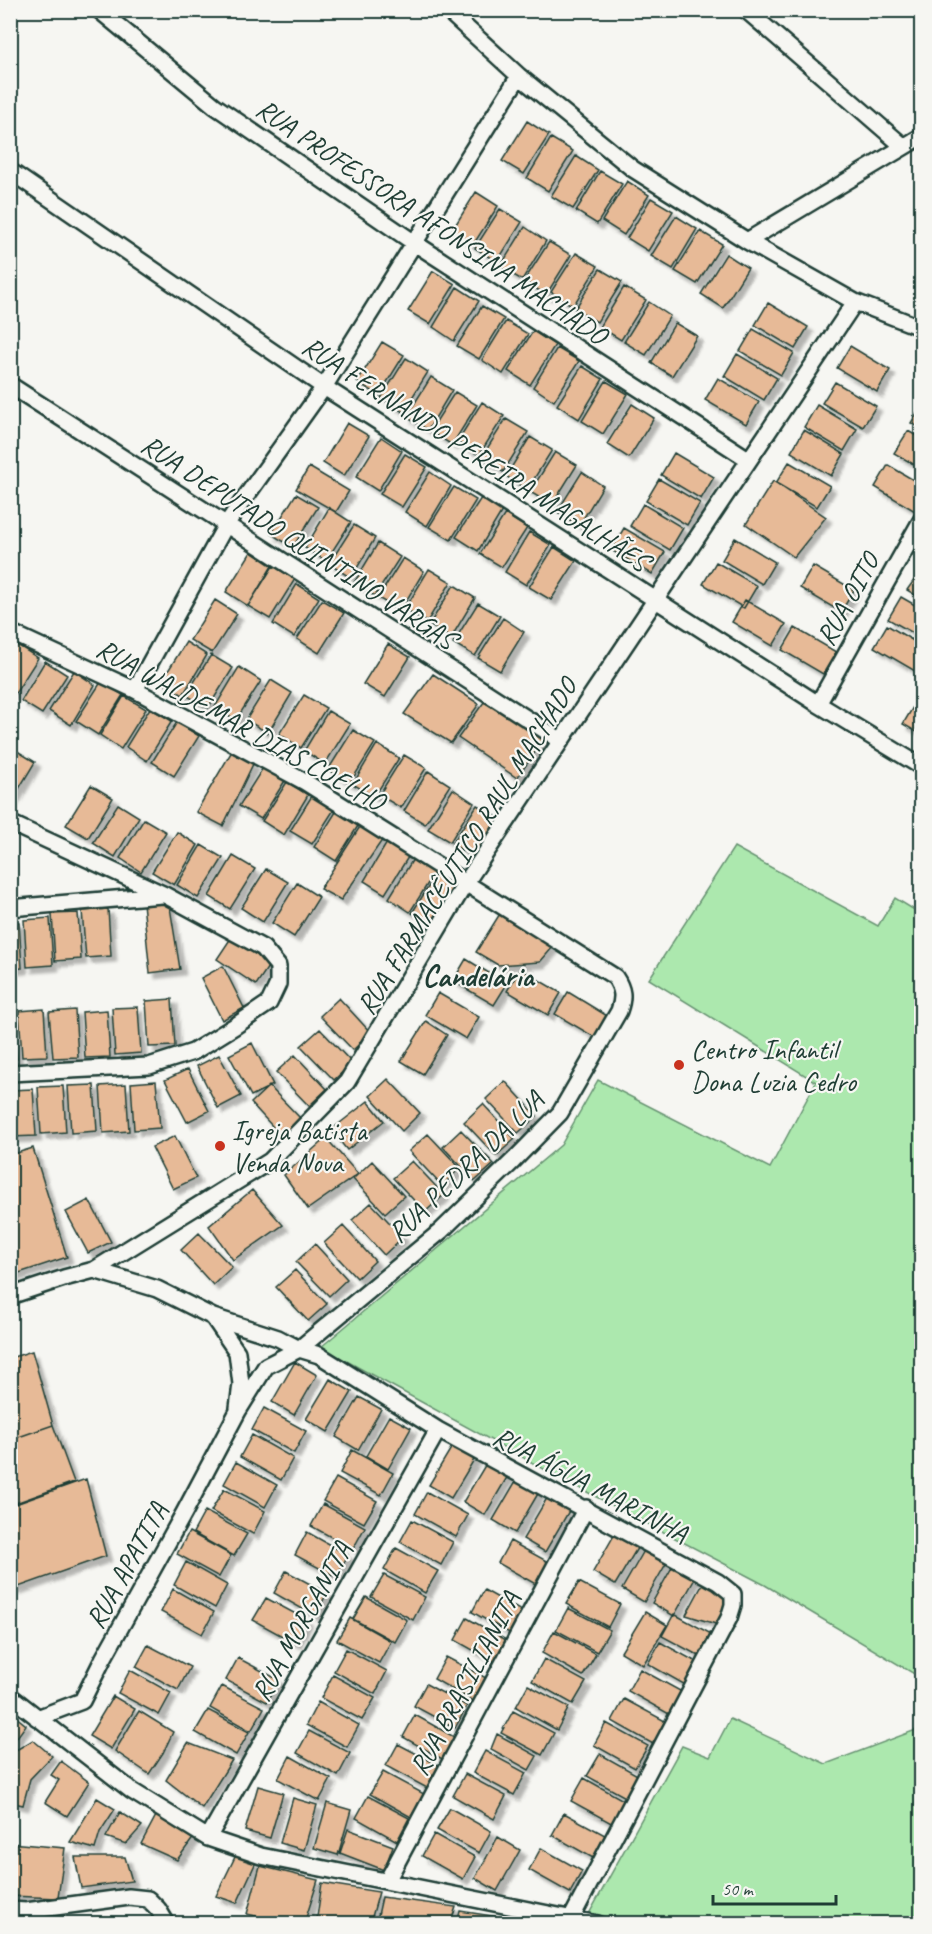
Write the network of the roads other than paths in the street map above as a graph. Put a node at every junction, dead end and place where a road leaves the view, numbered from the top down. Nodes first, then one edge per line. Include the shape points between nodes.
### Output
1 (99, 10) edge
2 (447, 10) edge
3 (746, 10) edge
4 (519, 76) junction
5 (921, 135) edge
6 (903, 146) junction
7 (10, 171) edge
8 (413, 242) junction
9 (747, 242) junction
10 (855, 302) junction
11 (921, 328) edge
12 (10, 385) edge
13 (324, 387) junction
14 (748, 459) junction
15 (921, 519) edge
16 (227, 523) junction
17 (656, 600) junction
18 (10, 632) edge
19 (135, 690) junction
20 (818, 704) junction
21 (560, 740) junction
22 (921, 767) edge
23 (10, 823) edge
24 (465, 884) junction
25 (165, 895) junction
26 (10, 908) edge
27 (622, 987) joint
28 (10, 1073) edge
29 (94, 1270) junction
30 (10, 1296) edge
31 (213, 1317) junction
32 (299, 1349) junction
33 (238, 1411) junction
34 (438, 1430) junction
35 (586, 1508) junction
36 (10, 1696) edge
37 (37, 1718) junction
38 (208, 1838) junction
39 (387, 1881) junction
40 (10, 1910) edge
41 (571, 1919) junction
42 (167, 1923) edge
43 (598, 1923) edge

1 - 8 street, RUA PROFESSORA AFONSINA MACHADO via 215,106
2 - 4 street
3 - 6 street
4 - 8 street
4 - 9 street via 633,169
5 - 6 street
6 - 9 street
7 - 13 street, RUA FERNANDO PEREIRA MAGALHÃES
8 - 13 street
8 - 14 street, RUA PROFESSORA AFONSINA MACHADO
9 - 10 street
10 - 11 street
10 - 14 street, RUA FARMACÊUTICO RAUL MACHADO
12 - 16 street, RUA DEPUTADO QUINTINO VARGAS
13 - 16 street
13 - 17 street, RUA FERNANDO PEREIRA MAGALHÃES
14 - 17 street, RUA FARMACÊUTICO RAUL MACHADO
15 - 20 street, RUA OITO
16 - 19 street
16 - 21 street, RUA DEPUTADO QUINTINO VARGAS
17 - 20 street, RUA FERNANDO PEREIRA MAGALHÃES
17 - 21 street, RUA FARMACÊUTICO RAUL MACHADO
18 - 19 street, RUA WALDEMAR DIAS COELHO
19 - 24 street, RUA WALDEMAR DIAS COELHO via 305,782
20 - 22 street, RUA FERNANDO PEREIRA MAGALHÃES
21 - 24 street, RUA FARMACÊUTICO RAUL MACHADO
23 - 25 street
24 - 27 street, RUA WALDEMAR DIAS COELHO via 615,977
24 - 29 street, RUA FARMACÊUTICO RAUL MACHADO via 347,1082 270,1161
25 - 26 street
25 - 28 street via 263,948 278,966 278,984 268,1003 193,1052 149,1066
27 - 32 street, RUA PEDRA DA LUA via 619,1011 560,1113 441,1231
29 - 30 street, RUA FARMACÊUTICO RAUL MACHADO
29 - 31 street, RUA ÁGUA MARINHA via 157,1289
31 - 32 street, RUA ÁGUA MARINHA
31 - 33 street, RUA APATITA via 237,1352 241,1384
32 - 33 street, RUA APATITA via 266,1366
32 - 34 street, RUA ÁGUA MARINHA via 319,1355
33 - 37 street, RUA APATITA via 82,1701
34 - 35 street, RUA ÁGUA MARINHA
34 - 38 street, RUA MORGANITA
35 - 39 street, RUA BRASILIANITA
35 - 41 street, RUA ÁGUA MARINHA via 718,1582 733,1594 733,1605
36 - 37 street
37 - 38 street via 132,1791
38 - 39 street via 261,1856
39 - 41 street
40 - 42 street via 129,1897 148,1899
41 - 43 street

